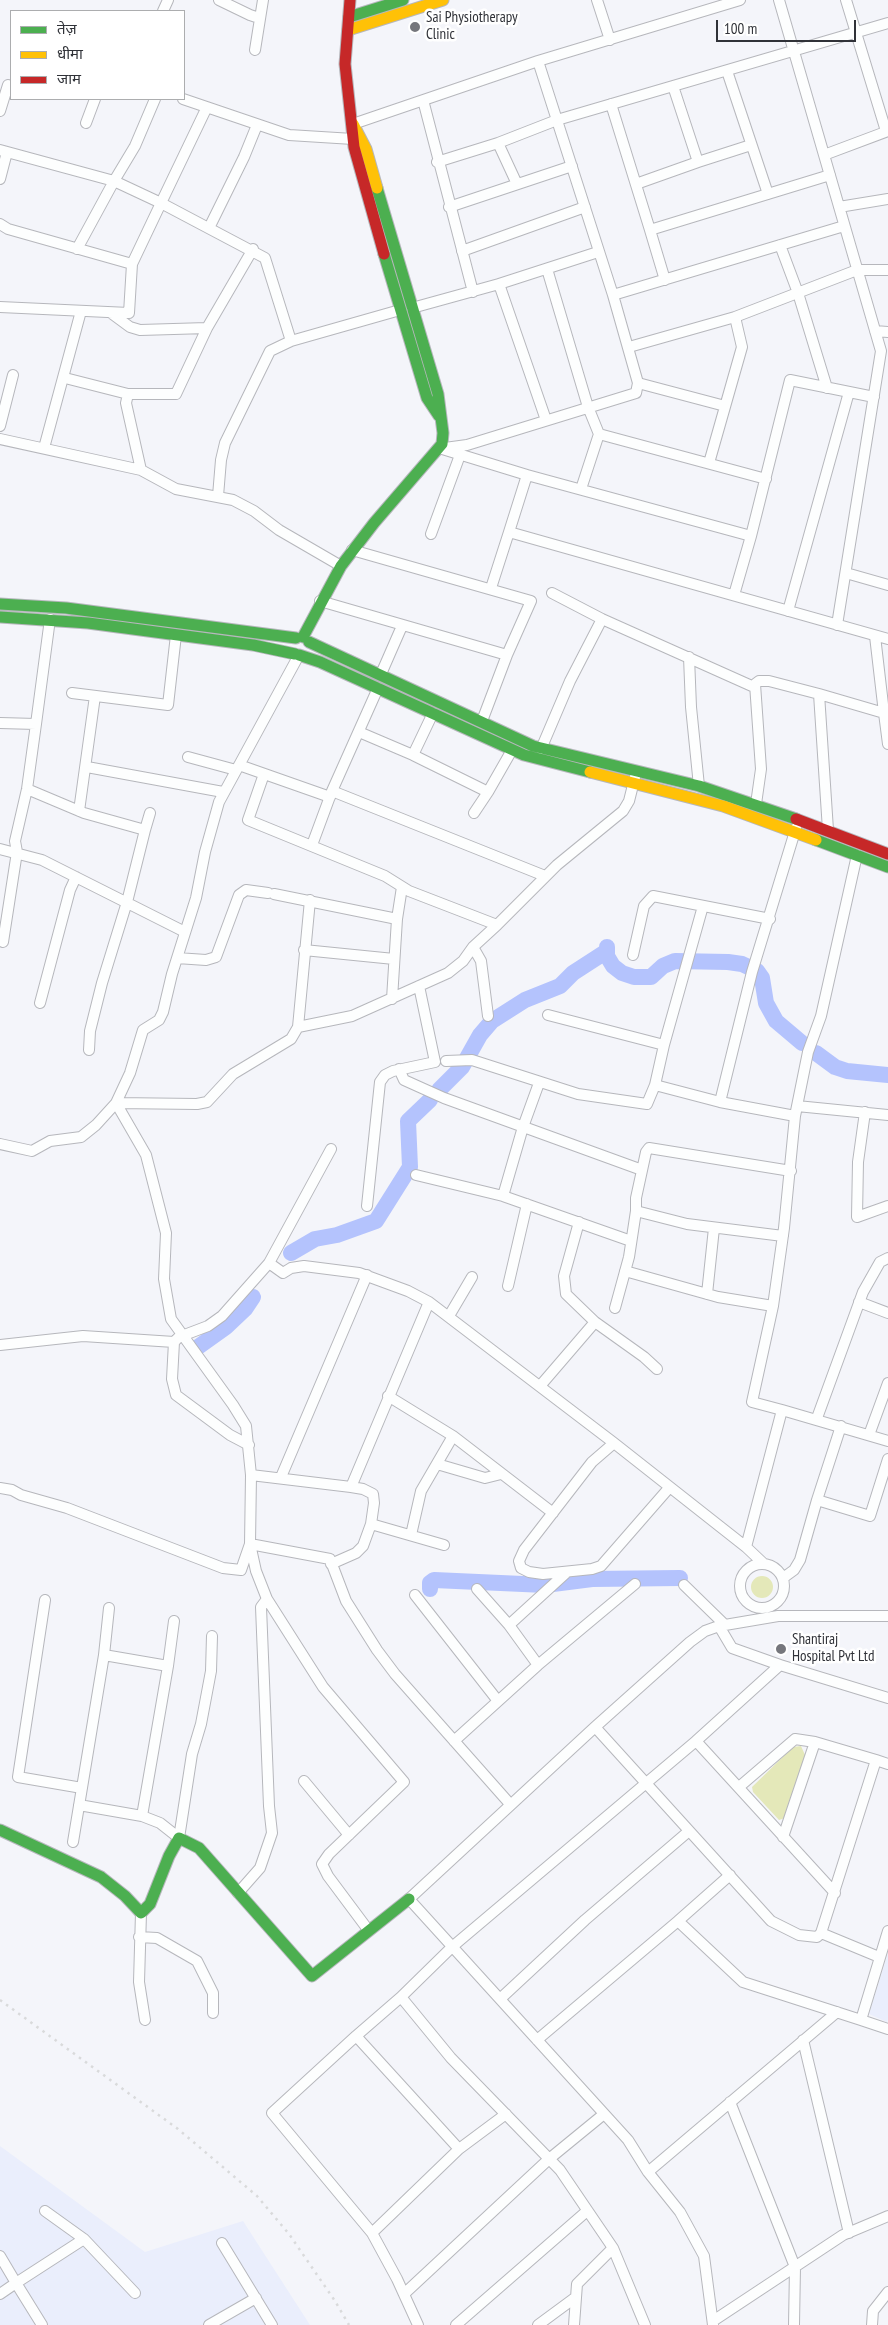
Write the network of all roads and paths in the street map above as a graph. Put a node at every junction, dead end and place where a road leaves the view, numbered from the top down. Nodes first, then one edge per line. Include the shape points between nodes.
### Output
1 (220, 0) edge
2 (263, 0) edge
3 (350, 0) edge
4 (403, 0) edge
5 (443, 0) edge
6 (597, 0) edge
7 (740, 0) edge
8 (779, 0) edge
9 (846, 0) edge
10 (349, 17) junction
11 (259, 18) junction
12 (888, 23) edge
13 (348, 30) junction
14 (857, 32) junction
15 (610, 40) junction
16 (255, 50) dead end
17 (794, 51) junction
18 (538, 61) junction
19 (727, 71) junction
20 (6, 85) edge
21 (673, 86) junction
22 (95, 100) edge
23 (154, 100) edge
24 (185, 100) edge
25 (423, 100) junction
26 (611, 104) junction
27 (207, 108) junction
28 (0, 111) edge
29 (557, 120) junction
30 (86, 123) dead end
31 (353, 124) junction
32 (257, 125) junction
33 (887, 131) edge
34 (353, 140) junction
35 (498, 143) junction
36 (751, 145) junction
37 (4, 151) edge
38 (824, 155) junction
39 (437, 162) junction
40 (698, 162) junction
41 (572, 166) junction
42 (830, 175) junction
43 (0, 179) edge
44 (114, 181) junction
45 (518, 184) junction
46 (636, 184) junction
47 (768, 194) junction
48 (888, 199) edge
49 (161, 203) junction
50 (450, 207) junction
51 (585, 207) junction
52 (839, 207) junction
53 (0, 224) edge
54 (844, 226) junction
55 (209, 228) junction
56 (650, 230) junction
57 (780, 245) junction
58 (77, 249) junction
59 (253, 249) junction
60 (462, 251) junction
61 (598, 252) junction
62 (132, 264) junction
63 (547, 269) junction
64 (857, 270) junction
65 (888, 270) edge
66 (665, 280) junction
67 (499, 284) junction
68 (473, 292) junction
69 (798, 293) junction
70 (613, 295) junction
71 (0, 307) edge
72 (406, 309) junction
73 (81, 311) junction
74 (111, 312) junction
75 (735, 317) junction
76 (207, 328) junction
77 (875, 331) junction
78 (888, 332) edge
79 (291, 341) junction
80 (629, 348) junction
81 (13, 375) dead end
82 (65, 378) junction
83 (638, 383) junction
84 (827, 388) junction
85 (849, 392) junction
86 (128, 394) junction
87 (874, 397) junction
88 (725, 406) junction
89 (588, 407) junction
90 (546, 420) junction
91 (0, 426) edge
92 (599, 434) junction
93 (0, 439) edge
94 (44, 448) junction
95 (439, 448) junction
96 (460, 455) junction
97 (709, 463) junction
98 (141, 470) junction
99 (527, 475) junction
100 (766, 479) junction
101 (581, 489) junction
102 (218, 496) junction
103 (509, 532) junction
104 (431, 534) dead end
105 (751, 536) junction
106 (352, 550) junction
107 (341, 566) junction
108 (846, 573) junction
109 (888, 586) edge
110 (491, 588) junction
111 (552, 593) dead end
112 (734, 594) junction
113 (320, 601) junction
114 (0, 604) edge
115 (788, 611) junction
116 (0, 617) edge
117 (50, 619) junction
118 (602, 619) junction
119 (837, 625) junction
120 (402, 626) junction
121 (176, 635) junction
122 (875, 636) junction
123 (302, 639) junction
124 (888, 639) edge
125 (297, 655) junction
126 (507, 655) junction
127 (689, 657) junction
128 (381, 674) junction
129 (754, 687) junction
130 (378, 688) junction
131 (72, 693) dead end
132 (819, 694) junction
133 (95, 696) junction
134 (433, 713) junction
135 (884, 713) junction
136 (482, 721) junction
137 (0, 723) edge
138 (36, 724) junction
139 (359, 732) junction
140 (888, 744) edge
141 (542, 749) junction
142 (512, 750) junction
143 (414, 755) junction
144 (188, 757) dead end
145 (87, 767) junction
146 (237, 768) junction
147 (637, 771) junction
148 (264, 774) junction
149 (634, 783) junction
150 (699, 786) junction
151 (27, 789) junction
152 (223, 792) junction
153 (488, 792) junction
154 (331, 794) junction
155 (756, 804) junction
156 (80, 811) junction
157 (150, 813) dead end
158 (474, 813) dead end
159 (798, 819) junction
160 (145, 830) junction
161 (828, 830) junction
162 (795, 831) junction
163 (312, 845) junction
164 (0, 849) edge
165 (17, 852) junction
166 (888, 854) edge
167 (856, 855) junction
168 (888, 868) edge
169 (545, 876) junction
170 (76, 877) junction
171 (402, 887) junction
172 (310, 900) junction
173 (127, 902) junction
174 (702, 906) junction
175 (397, 919) junction
176 (770, 919) junction
177 (497, 925) junction
178 (185, 932) junction
179 (3, 942) dead end
180 (473, 946) junction
181 (304, 950) junction
182 (633, 955) dead end
183 (177, 958) junction
184 (394, 959) junction
185 (419, 986) junction
186 (392, 999) junction
187 (40, 1003) dead end
188 (548, 1015) dead end
189 (488, 1016) dead end
190 (298, 1027) junction
191 (664, 1045) junction
192 (89, 1050) dead end
193 (446, 1061) dead end
194 (399, 1069) junction
195 (539, 1083) junction
196 (655, 1085) junction
197 (720, 1102) junction
198 (116, 1103) junction
199 (796, 1111) junction
200 (865, 1112) junction
201 (888, 1115) edge
202 (523, 1127) junction
203 (0, 1144) edge
204 (331, 1150) dead end
205 (642, 1170) junction
206 (790, 1171) junction
207 (416, 1175) dead end
208 (503, 1196) junction
209 (527, 1204) junction
210 (367, 1206) dead end
211 (888, 1206) edge
212 (636, 1211) junction
213 (579, 1222) junction
214 (714, 1228) junction
215 (783, 1236) junction
216 (631, 1241) junction
217 (888, 1258) edge
218 (269, 1263) junction
219 (625, 1271) junction
220 (367, 1275) junction
221 (472, 1277) dead end
222 (508, 1286) dead end
223 (707, 1294) junction
224 (429, 1302) junction
225 (859, 1302) junction
226 (773, 1306) junction
227 (615, 1308) dead end
228 (888, 1313) edge
229 (449, 1316) junction
230 (595, 1322) junction
231 (178, 1339) junction
232 (0, 1345) edge
233 (657, 1369) dead end
234 (888, 1383) edge
235 (540, 1386) junction
236 (388, 1396) junction
237 (782, 1410) junction
238 (817, 1418) junction
239 (841, 1426) junction
240 (869, 1435) junction
241 (453, 1436) junction
242 (888, 1441) edge
243 (614, 1443) junction
244 (249, 1445) junction
245 (888, 1459) edge
246 (437, 1464) junction
247 (501, 1474) junction
248 (252, 1475) junction
249 (281, 1477) junction
250 (351, 1487) junction
251 (0, 1488) edge
252 (669, 1488) junction
253 (817, 1500) junction
254 (553, 1513) junction
255 (370, 1524) junction
256 (411, 1535) junction
257 (250, 1544) junction
258 (444, 1545) dead end
259 (746, 1547) junction
260 (332, 1564) junction
261 (764, 1564) junction
262 (567, 1572) junction
263 (783, 1578) junction
264 (635, 1584) dead end
265 (684, 1585) dead end
266 (477, 1589) dead end
267 (415, 1594) dead end
268 (267, 1598) junction
269 (45, 1600) dead end
270 (772, 1606) junction
271 (109, 1608) dead end
272 (778, 1616) junction
273 (888, 1616) edge
274 (174, 1621) dead end
275 (509, 1625) junction
276 (722, 1626) junction
277 (212, 1636) dead end
278 (104, 1655) junction
279 (780, 1665) junction
280 (168, 1666) junction
281 (538, 1666) junction
282 (888, 1698) edge
283 (498, 1701) junction
284 (595, 1727) junction
285 (454, 1741) junction
286 (696, 1741) junction
287 (815, 1742) junction
288 (876, 1760) junction
289 (888, 1764) edge
290 (304, 1781) dead end
291 (647, 1784) junction
292 (738, 1786) junction
293 (82, 1788) junction
294 (510, 1804) junction
295 (79, 1805) junction
296 (142, 1816) junction
297 (0, 1830) edge
298 (689, 1831) junction
299 (349, 1835) junction
300 (784, 1836) junction
301 (179, 1838) junction
302 (73, 1842) dead end
303 (730, 1875) junction
304 (238, 1893) junction
305 (835, 1893) junction
306 (409, 1899) junction
307 (141, 1913) junction
308 (678, 1921) junction
309 (369, 1931) junction
310 (888, 1931) edge
311 (821, 1933) junction
312 (139, 1937) junction
313 (452, 1947) junction
314 (879, 1957) junction
315 (401, 1997) junction
316 (500, 1999) junction
317 (837, 2012) junction
318 (213, 2013) dead end
319 (145, 2020) dead end
320 (861, 2020) junction
321 (888, 2029) edge
322 (356, 2036) junction
323 (537, 2040) junction
324 (803, 2040) junction
325 (730, 2102) junction
326 (506, 2114) junction
327 (604, 2114) junction
328 (459, 2149) junction
329 (549, 2159) junction
330 (648, 2172) junction
331 (46, 2211) dead end
332 (587, 2211) junction
333 (888, 2216) edge
334 (849, 2232) junction
335 (372, 2233) junction
336 (84, 2239) junction
337 (222, 2243) dead end
338 (613, 2248) junction
339 (0, 2256) edge
340 (795, 2267) junction
341 (16, 2283) junction
342 (888, 2293) edge
343 (0, 2294) edge
344 (135, 2294) dead end
345 (404, 2294) junction
346 (576, 2297) junction
347 (256, 2298) junction
348 (713, 2323) edge
349 (42, 2325) edge
350 (209, 2325) edge
351 (272, 2325) edge
352 (418, 2325) edge
353 (456, 2325) edge
354 (538, 2325) edge
355 (574, 2325) edge
356 (644, 2325) edge
357 (794, 2325) edge
358 (872, 2325) edge

1 - 11 street
2 - 11 street
3 - 10 street
4 - 10 street
5 - 13 street
6 - 15 street
7 - 15 street
8 - 17 street
9 - 14 street
10 - 13 street
11 - 16 street
12 - 14 street
13 - 31 street via 346,80
14 - 17 street
14 - 33 street
15 - 18 street
17 - 19 street
17 - 38 street
18 - 25 street
18 - 29 street
19 - 21 street
19 - 36 street
20 - 28 street
21 - 26 street
21 - 40 street
22 - 30 street
23 - 44 street via 134,146
24 - 27 street
25 - 31 street
25 - 39 street
26 - 29 street
26 - 46 street
27 - 32 street
27 - 49 street
29 - 35 street
29 - 41 street
31 - 34 street
31 - 72 street via 366,148
32 - 34 street via 298,136
32 - 55 street
33 - 38 street
34 - 72 street
35 - 39 street
35 - 45 street
36 - 40 street
36 - 47 street
37 - 43 street
37 - 44 street
38 - 42 street
39 - 50 street
40 - 46 street
41 - 45 street
41 - 51 street
42 - 47 street
42 - 52 street
44 - 49 street
44 - 58 street
45 - 50 street
46 - 56 street
47 - 56 street
48 - 52 street
49 - 55 street
49 - 62 street
50 - 60 street
51 - 60 street
51 - 61 street
52 - 54 street
53 - 58 street
54 - 57 street
54 - 64 street
55 - 59 street
56 - 66 street
57 - 66 street
57 - 69 street
58 - 62 street
59 - 76 street
59 - 79 street via 268,262
60 - 68 street
61 - 63 street
61 - 70 street
62 - 74 street via 129,314
63 - 67 street
63 - 89 street
64 - 65 street
64 - 69 street
64 - 77 street
66 - 70 street
67 - 68 street
67 - 90 street
68 - 72 street
69 - 75 street
69 - 84 street
70 - 80 street
71 - 73 street
72 - 79 street
72 - 95 street via 438,394 443,433
73 - 74 street
73 - 82 street
74 - 76 street via 130,327 140,330
75 - 80 street
75 - 88 street via 742,347
76 - 86 street via 176,394
77 - 78 street
77 - 87 street via 881,351
79 - 102 street via 270,351 265,358 254,388 228,436 221,460
80 - 83 street
81 - 91 street
82 - 86 street
82 - 94 street
83 - 88 street
83 - 89 street via 634,395
84 - 85 street
84 - 100 street via 790,380
85 - 87 street
85 - 115 street
86 - 98 street via 126,402
87 - 108 street
88 - 97 street
89 - 90 street
89 - 92 street
90 - 95 street via 467,445
92 - 97 street
92 - 101 street
93 - 94 street
94 - 98 street
95 - 96 street
95 - 106 street
96 - 99 street
96 - 104 street
97 - 100 street
98 - 102 street via 176,489
99 - 101 street
99 - 103 street
100 - 105 street
101 - 105 street
102 - 107 street via 243,504 279,530
103 - 110 street
103 - 112 street
105 - 112 street
106 - 107 street
106 - 110 street
107 - 113 street
108 - 109 street
108 - 119 street
110 - 126 street via 531,601
111 - 118 street
112 - 115 street
113 - 120 street
113 - 123 street
114 - 123 street via 66,608
115 - 119 street
116 - 117 street
117 - 121 street
117 - 138 street
118 - 127 street
118 - 141 street via 562,698
119 - 122 street
120 - 126 street
120 - 128 street
121 - 125 street via 253,645
121 - 133 street via 168,704
122 - 124 street
122 - 135 street
123 - 125 street via 291,644
123 - 125 street via 309,650
123 - 128 street
125 - 130 street
125 - 146 street
126 - 136 street
127 - 129 street
127 - 150 street
128 - 136 street
129 - 132 street via 759,681 769,681
129 - 155 street via 761,769
130 - 134 street
130 - 139 street
131 - 133 street
132 - 135 street
132 - 161 street
133 - 145 street
134 - 142 street
134 - 143 street
135 - 140 street
136 - 141 street
137 - 138 street
138 - 151 street
139 - 143 street
139 - 154 street
141 - 147 street
142 - 149 street
142 - 153 street
143 - 153 street
144 - 146 street
145 - 152 street
145 - 156 street
146 - 148 street
146 - 152 street
147 - 149 street
147 - 150 street
148 - 154 street
148 - 163 street via 248,820
149 - 162 street via 723,806
149 - 169 street via 623,811
150 - 155 street
151 - 156 street
151 - 165 street via 16,841
152 - 178 street
153 - 158 street
154 - 163 street
154 - 169 street
155 - 159 street
156 - 160 street
157 - 160 street
159 - 161 street
159 - 162 street
160 - 173 street
161 - 166 street
162 - 167 street
162 - 176 street
163 - 171 street via 385,876
164 - 165 street
165 - 170 street
165 - 179 street
167 - 168 street
167 - 199 street
169 - 177 street
170 - 173 street
170 - 187 street
171 - 175 street
171 - 177 street
172 - 175 street
172 - 181 street
172 - 183 street via 246,890 239,895 216,957 206,960
173 - 178 street
173 - 192 street via 102,983 90,1031
174 - 176 street
174 - 182 street via 658,896 649,898 644,906
174 - 191 street
175 - 184 street
176 - 197 street via 754,967
177 - 180 street
178 - 183 street
180 - 185 street via 456,967
180 - 189 street via 482,965
181 - 184 street
181 - 190 street
183 - 198 street via 162,1017 143,1030 130,1073
184 - 186 street
185 - 186 street
185 - 194 street via 435,1062
186 - 190 street via 352,1016
188 - 191 street
190 - 198 street via 288,1042 230,1076 207,1102
191 - 196 street
193 - 195 street via 467,1060
194 - 202 street via 406,1082
194 - 210 street via 385,1075 379,1088
195 - 196 street via 586,1096 644,1105 650,1100
195 - 202 street
196 - 197 street
197 - 199 street
198 - 203 street via 80,1137 50,1141 32,1151
198 - 231 street via 146,1155 166,1233 166,1302
199 - 200 street
199 - 206 street
200 - 201 street
200 - 211 street via 858,1162 857,1217
202 - 205 street
202 - 208 street
204 - 218 street
205 - 206 street via 647,1150 653,1147 684,1155
205 - 212 street
206 - 215 street
207 - 208 street
208 - 209 street
209 - 213 street
209 - 222 street
212 - 214 street via 674,1222
212 - 216 street
213 - 216 street
213 - 230 street via 564,1276 564,1288 572,1301
214 - 215 street
214 - 223 street
215 - 226 street
216 - 219 street
217 - 225 street via 877,1266
218 - 220 street via 283,1273 304,1266
218 - 231 street via 222,1316
219 - 223 street
219 - 227 street
220 - 224 street via 408,1290
220 - 249 street
221 - 229 street
223 - 226 street
224 - 229 street
224 - 236 street
225 - 228 street
225 - 238 street
226 - 237 street via 752,1402
229 - 235 street
230 - 233 street
230 - 235 street
231 - 232 street via 83,1336
231 - 244 street via 244,1420
231 - 244 street via 172,1379 176,1394 230,1435
234 - 240 street
235 - 243 street
236 - 241 street
236 - 250 street
237 - 238 street
237 - 259 street
238 - 239 street
239 - 240 street
239 - 253 street
240 - 242 street
241 - 246 street
241 - 247 street
243 - 252 street
243 - 254 street via 592,1462
244 - 248 street
245 - 253 street via 870,1516
246 - 247 street via 481,1478
246 - 256 street via 421,1491
247 - 254 street
248 - 249 street
248 - 257 street
249 - 250 street
250 - 255 street via 373,1494
251 - 257 street via 67,1508 223,1568 241,1570
252 - 259 street
252 - 262 street via 604,1563 592,1569
253 - 263 street via 800,1560 794,1570
254 - 262 street via 524,1550 520,1565 524,1571 536,1574
255 - 256 street
255 - 260 street via 360,1550
256 - 258 street
257 - 260 street via 330,1559
257 - 268 street
259 - 261 street
260 - 285 street via 346,1601 377,1650 394,1674
261 - 263 street via 775,1568
261 - 270 street via 756,1564 744,1572 740,1586 750,1605
262 - 275 street
263 - 270 street via 782,1595
264 - 281 street
265 - 276 street
266 - 275 street
267 - 283 street
268 - 299 street via 323,1687 404,1782
268 - 304 street via 261,1607 272,1833 260,1868
269 - 293 street via 18,1777
270 - 272 street
271 - 278 street
272 - 273 street
272 - 276 street
274 - 280 street
275 - 281 street
276 - 279 street via 732,1648
276 - 284 street via 705,1631 690,1642
277 - 301 street via 211,1671 192,1754
278 - 280 street
278 - 293 street
279 - 282 street
279 - 286 street
280 - 296 street
281 - 283 street
283 - 285 street
284 - 291 street
284 - 294 street
285 - 294 street
286 - 291 street
286 - 292 street
287 - 288 street
287 - 292 street via 792,1741
287 - 300 street
288 - 289 street
288 - 305 street
290 - 299 street
291 - 298 street
291 - 313 street
292 - 300 street
293 - 295 street
294 - 306 street
295 - 296 street
295 - 302 street
296 - 301 street via 160,1823
297 - 307 street via 100,1877
298 - 303 street
298 - 316 street via 585,1920
299 - 309 street via 322,1864
300 - 305 street
301 - 304 street via 199,1848
301 - 307 street via 168,1856 150,1904
303 - 308 street
303 - 311 street via 771,1921 799,1935 817,1937
304 - 309 street via 312,1976
305 - 311 street
306 - 309 street
306 - 313 street
307 - 312 street
308 - 317 street via 742,1982
308 - 323 street
310 - 314 street
311 - 314 street
312 - 318 street via 157,1938 197,1962 212,1993
312 - 319 street via 139,1982
313 - 315 street
313 - 316 street
314 - 320 street
315 - 322 street
315 - 326 street via 451,2058
316 - 323 street
317 - 320 street
317 - 324 street
320 - 321 street
322 - 328 street
322 - 335 street via 272,2113
323 - 327 street
324 - 325 street
324 - 334 street
325 - 330 street
325 - 340 street
326 - 328 street
326 - 329 street
327 - 329 street
327 - 330 street via 628,2140
328 - 335 street
329 - 332 street
329 - 345 street
330 - 348 street via 680,2212 704,2256
331 - 336 street
332 - 338 street
332 - 353 street
333 - 334 street
334 - 340 street
335 - 345 street
336 - 341 street
336 - 344 street
337 - 347 street
338 - 346 street via 577,2284
338 - 356 street
339 - 341 street
340 - 348 street
340 - 357 street
341 - 343 street
341 - 349 street
342 - 358 street via 873,2311
345 - 352 street
346 - 354 street
346 - 355 street
347 - 350 street
347 - 351 street

